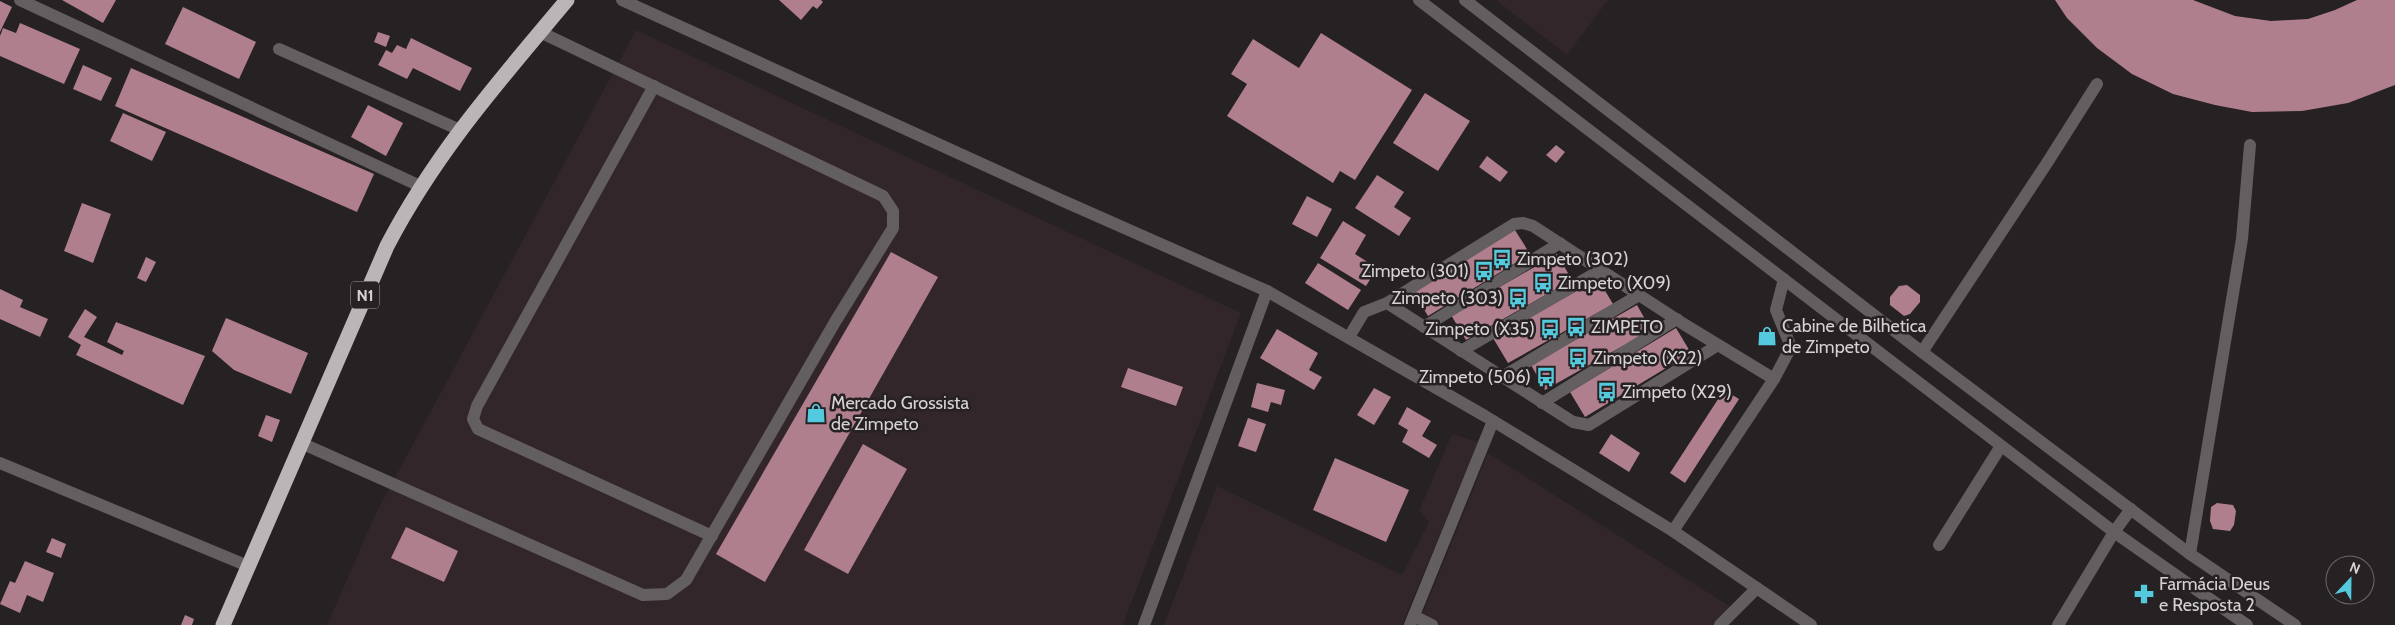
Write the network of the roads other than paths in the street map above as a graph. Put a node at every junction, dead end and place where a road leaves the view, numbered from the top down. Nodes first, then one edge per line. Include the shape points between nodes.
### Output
1 (20, 0) edge
2 (567, 0) edge
3 (622, 0) edge
4 (1419, 0) edge
5 (1466, 0) edge
6 (540, 32) junction
7 (279, 48) dead end
8 (2097, 84) dead end
9 (654, 86) junction
10 (460, 130) junction
11 (2250, 145) dead end
12 (420, 186) junction
13 (1560, 243) junction
14 (1601, 270) junction
15 (1784, 279) junction
16 (1267, 291) junction
17 (1640, 295) junction
18 (1387, 303) junction
19 (1677, 319) junction
20 (1424, 326) junction
21 (1350, 337) junction
22 (1718, 345) junction
23 (1461, 351) junction
24 (1922, 352) junction
25 (1502, 377) junction
26 (1774, 378) junction
27 (1542, 403) junction
28 (1493, 421) junction
29 (301, 443) junction
30 (2001, 446) junction
31 (0, 463) edge
32 (2131, 509) junction
33 (1673, 531) junction
34 (2114, 532) junction
35 (712, 536) junction
36 (1939, 545) dead end
37 (2190, 554) junction
38 (248, 566) junction
39 (1757, 588) junction
40 (1411, 620) edge
41 (223, 625) edge
42 (1144, 625) edge
43 (1432, 625) edge
44 (1720, 625) edge
45 (1811, 625) edge
46 (2058, 625) edge
47 (2247, 625) edge
48 (2295, 625) edge

1 - 12 street
2 - 6 highway, N1
3 - 16 street
4 - 15 street
5 - 24 street
6 - 9 street
6 - 10 highway, N1
7 - 10 street
8 - 24 street
9 - 35 street via 862,185 882,196 893,211 893,228
9 - 35 street via 477,406 474,419 478,429
10 - 12 highway, N1
11 - 37 street via 2242,239
12 - 29 highway, N1 via 387,246
13 - 14 street
13 - 18 street via 1533,226 1522,222 1514,224
13 - 20 street
14 - 17 street
14 - 23 street
15 - 26 street via 1776,310 1791,347
15 - 30 street
16 - 21 street
16 - 42 street
17 - 19 street
17 - 25 street
18 - 20 street
18 - 21 street via 1364,312
19 - 22 street
19 - 27 street
20 - 23 street
21 - 28 street
22 - 26 street
22 - 27 street via 1589,425 1573,422
23 - 25 street
24 - 32 street
25 - 27 street
26 - 33 street
28 - 33 street
28 - 40 street
29 - 35 street via 643,595 667,594 686,580
29 - 38 highway, N1
30 - 34 street
30 - 36 street
31 - 38 street
32 - 34 street
32 - 37 street
33 - 39 street
34 - 46 street
34 - 47 street
37 - 48 street
38 - 41 highway, N1
39 - 44 street
39 - 45 street
40 - 43 street

